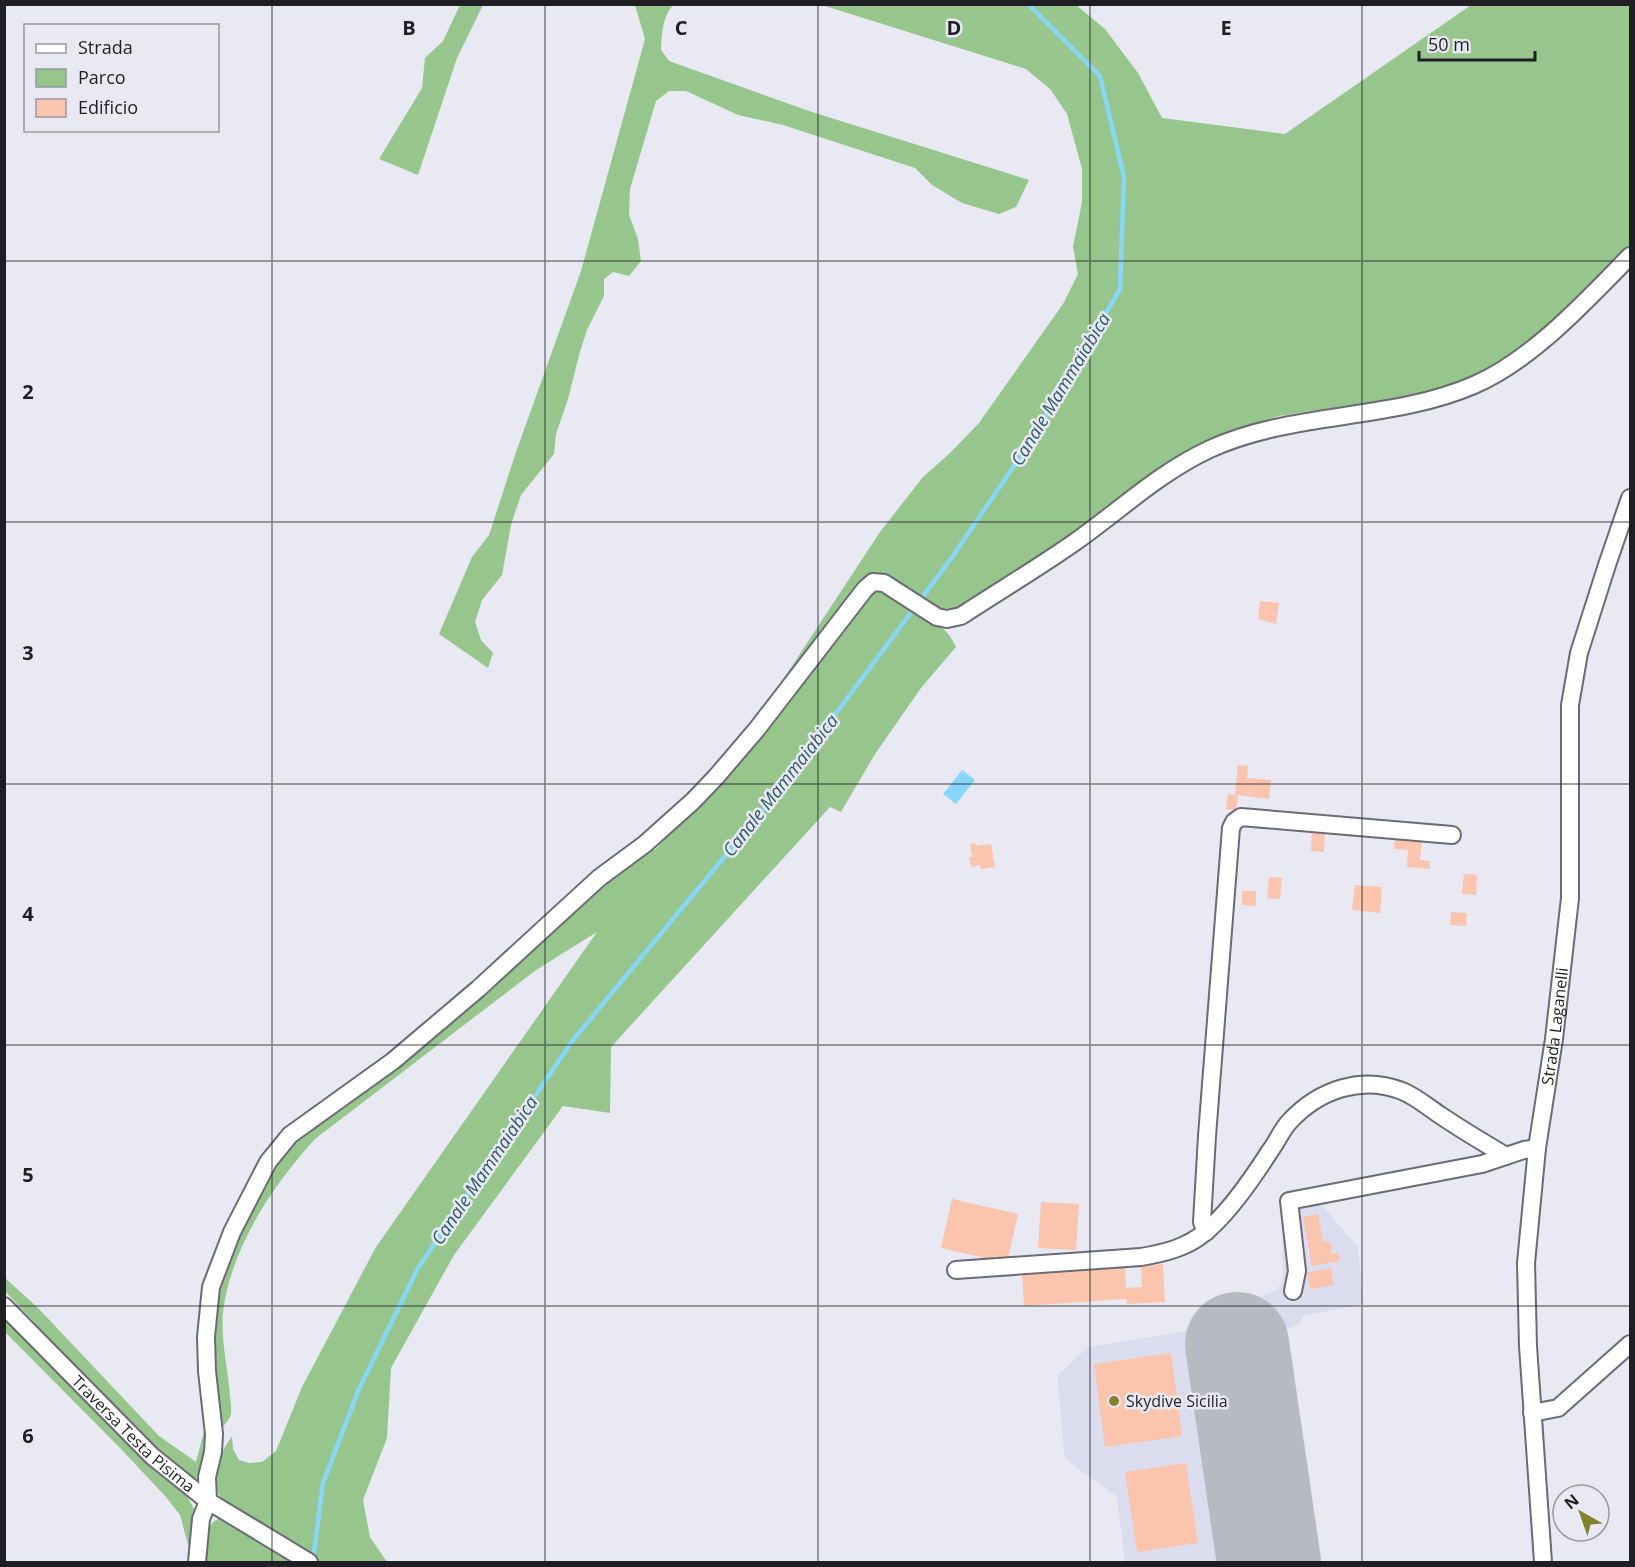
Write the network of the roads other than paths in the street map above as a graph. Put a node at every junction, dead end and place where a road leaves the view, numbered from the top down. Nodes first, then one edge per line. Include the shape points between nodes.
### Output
1 (1630, 256) edge
2 (1630, 498) edge
3 (1452, 834) dead end
4 (1537, 1148) junction
5 (1506, 1156) junction
6 (1206, 1232) junction
7 (956, 1270) dead end
8 (1293, 1291) dead end
9 (4, 1306) edge
10 (1630, 1344) edge
11 (1532, 1413) junction
12 (208, 1501) junction
13 (197, 1563) edge
14 (309, 1563) edge
15 (1543, 1563) edge

1 - 12 street via 1549,334 1494,376 1422,401 1294,423 1251,433 1209,449 1159,478 1075,542 961,616 937,617 884,583 873,582 865,589 750,737 693,801 599,878 393,1061 290,1135 268,1162 231,1232 211,1287 207,1371 214,1434 207,1477
2 - 4 street, Strada Laganelli via 1579,653 1570,705 1570,898
3 - 6 street via 1241,817 1234,822 1207,1136 1202,1221
4 - 5 street
4 - 11 street, Strada Laganelli via 1526,1263
5 - 6 street via 1404,1091 1379,1084 1350,1085 1325,1094 1288,1122 1264,1161
5 - 8 street via 1289,1201 1297,1271
6 - 7 street via 1171,1252 1141,1257
9 - 12 street, Traversa Testa Pisima via 152,1456
10 - 11 street via 1558,1408
11 - 15 street, Strada Laganelli
12 - 13 street via 201,1519
12 - 14 street, Traversa Testa Pisima

